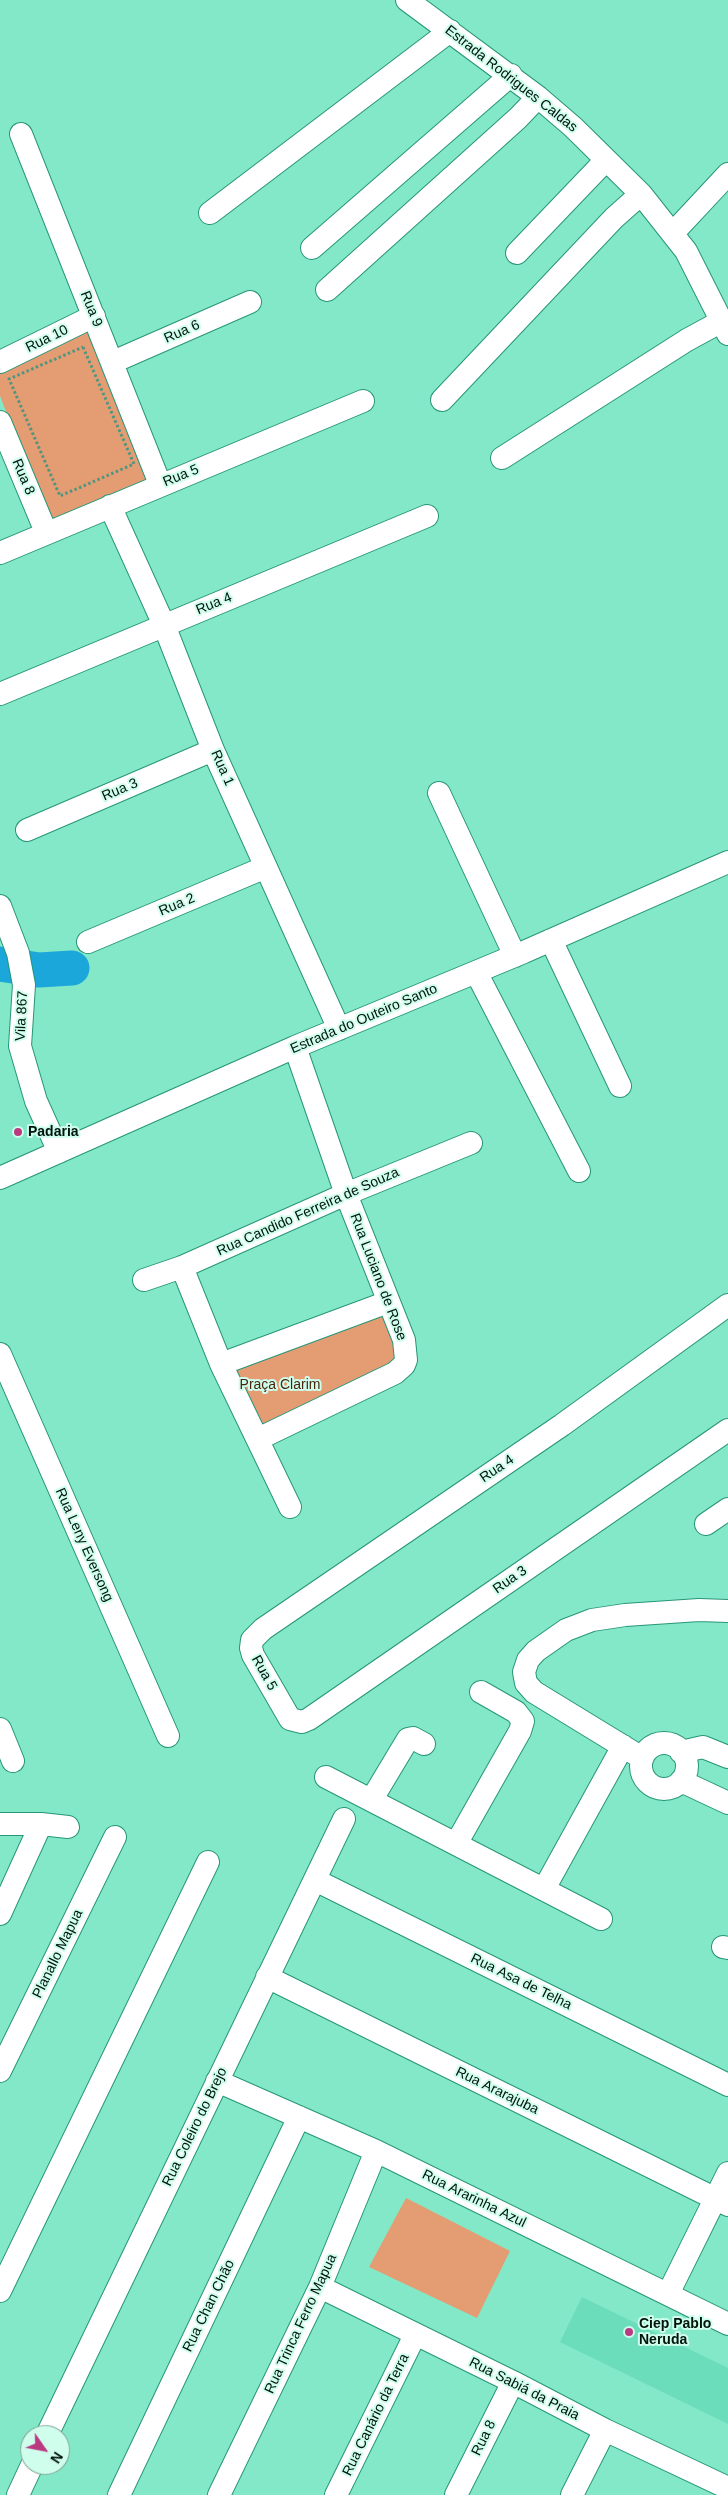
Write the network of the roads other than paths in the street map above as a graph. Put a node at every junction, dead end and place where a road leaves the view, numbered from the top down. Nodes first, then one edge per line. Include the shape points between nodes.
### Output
1 (407, 0) edge
2 (450, 31) junction
3 (511, 75) junction
4 (538, 97) junction
5 (21, 134) dead end
6 (606, 160) junction
7 (728, 174) edge
8 (641, 194) junction
9 (210, 213) dead end
10 (673, 232) junction
11 (312, 248) dead end
12 (517, 252) dead end
13 (328, 290) dead end
14 (250, 302) dead end
15 (94, 316) junction
16 (725, 328) edge
17 (0, 362) edge
18 (113, 362) junction
19 (442, 400) dead end
20 (363, 401) dead end
21 (0, 422) edge
22 (502, 458) dead end
23 (160, 484) junction
24 (110, 506) junction
25 (428, 516) dead end
26 (46, 532) junction
27 (0, 553) edge
28 (164, 625) junction
29 (0, 694) edge
30 (213, 750) junction
31 (439, 793) dead end
32 (27, 830) dead end
33 (266, 868) junction
34 (727, 869) edge
35 (0, 906) edge
36 (551, 940) junction
37 (88, 942) dead end
38 (515, 956) junction
39 (476, 972) junction
40 (338, 1028) junction
41 (295, 1047) junction
42 (620, 1086) dead end
43 (471, 1143) dead end
44 (59, 1152) junction
45 (579, 1172) dead end
46 (2, 1173) edge
47 (346, 1194) junction
48 (182, 1267) junction
49 (144, 1280) dead end
50 (388, 1302) junction
51 (728, 1305) edge
52 (0, 1354) edge
53 (221, 1364) junction
54 (728, 1430) edge
55 (258, 1439) junction
56 (290, 1507) dead end
57 (728, 1510) edge
58 (706, 1524) dead end
59 (728, 1611) edge
60 (263, 1629) joint
61 (481, 1692) dead end
62 (290, 1719) joint
63 (0, 1729) edge
64 (168, 1736) dead end
65 (424, 1744) dead end
66 (623, 1746) junction
67 (682, 1752) junction
68 (728, 1757) edge
69 (642, 1758) junction
70 (13, 1761) dead end
71 (326, 1777) dead end
72 (681, 1781) junction
73 (372, 1799) junction
74 (728, 1803) edge
75 (344, 1819) dead end
76 (0, 1824) edge
77 (41, 1824) junction
78 (68, 1827) dead end
79 (115, 1837) dead end
80 (456, 1844) junction
81 (208, 1862) dead end
82 (315, 1880) junction
83 (544, 1889) junction
84 (0, 1914) edge
85 (601, 1918) dead end
86 (267, 1976) junction
87 (0, 2072) edge
88 (217, 2081) junction
89 (728, 2085) edge
90 (300, 2117) junction
91 (376, 2151) junction
92 (728, 2173) edge
93 (722, 2202) edge
94 (320, 2287) junction
95 (0, 2291) edge
96 (668, 2294) junction
97 (728, 2324) edge
98 (415, 2335) junction
99 (513, 2382) junction
100 (52, 2425) edge
101 (604, 2430) junction
102 (27, 2475) edge
103 (699, 2487) edge
104 (728, 2488) edge
105 (18, 2495) edge
106 (119, 2495) edge
107 (219, 2495) edge
108 (336, 2495) edge
109 (456, 2495) edge
110 (572, 2495) edge

1 - 2 street, Estrada Rodrigues Caldas
2 - 3 street, Estrada Rodrigues Caldas
2 - 9 street
3 - 4 street, Estrada Rodrigues Caldas
3 - 11 street
4 - 6 street, Estrada Rodrigues Caldas
4 - 13 street
5 - 15 street, Rua 9
6 - 8 street, Estrada Rodrigues Caldas
6 - 12 street
7 - 10 street
8 - 10 street, Estrada Rodrigues Caldas
8 - 19 street via 614,218
10 - 16 street, Estrada Rodrigues Caldas
14 - 18 street, Rua 6
15 - 17 street, Rua 10
15 - 18 street, Rua 9
16 - 22 street via 662,356
18 - 23 street, Rua 9
20 - 23 street, Rua 5
21 - 26 street, Rua 8
23 - 24 street, Rua 5
24 - 26 street, Rua 5
24 - 28 street, Rua 1
25 - 28 street, Rua 4
26 - 27 street, Rua 5
28 - 29 street, Rua 4
28 - 30 street, Rua 1
30 - 32 street, Rua 3
30 - 33 street, Rua 1
31 - 38 street
33 - 37 street, Rua 2
33 - 40 street, Rua 1
34 - 36 street, Estrada do Outeiro Santo
35 - 44 street, Vila 867 via 18,953 24,985 20,1046 36,1101
36 - 38 street, Estrada do Outeiro Santo
36 - 42 street
38 - 39 street, Estrada do Outeiro Santo
39 - 40 street, Estrada do Outeiro Santo
39 - 45 street
40 - 41 street, Estrada do Outeiro Santo
41 - 44 street, Estrada do Outeiro Santo
41 - 47 street, Rua Luciano de Rose
43 - 47 street, Rua Candido Ferreira de Souza
44 - 46 street, Estrada do Outeiro Santo
47 - 48 street, Rua Candido Ferreira de Souza
47 - 50 street, Rua Luciano de Rose
48 - 49 street, Rua Candido Ferreira de Souza
48 - 53 street
50 - 53 street
50 - 55 street, Rua Luciano de Rose via 405,1346 404,1365 395,1373
51 - 60 street, Rua 4 via 562,1424
52 - 64 street, Rua Leny Eversong
53 - 55 street
54 - 62 street, Rua 3 via 309,1719 302,1722
55 - 56 street
57 - 58 street
59 - 66 street via 699,1610 592,1620 566,1630 528,1660 524,1672 526,1683 534,1692
60 - 62 street, Rua 5 via 252,1640 251,1648
61 - 80 street via 516,1712 523,1721
63 - 70 street
65 - 73 street via 408,1739
66 - 69 street
66 - 83 street
67 - 68 street via 703,1747
67 - 69 street via 675,1746 660,1744
67 - 72 street via 686,1766
69 - 72 street via 642,1774 652,1786 668,1788
71 - 73 street
72 - 74 street
73 - 80 street
75 - 82 street, Rua Coleiro do Brejo
76 - 77 street
77 - 78 street
77 - 84 street
79 - 87 street, Planallo Mapua
80 - 83 street
81 - 95 street
82 - 86 street, Rua Coleiro do Brejo
82 - 89 street, Rua Asa de Telha
83 - 85 street
86 - 88 street, Rua Coleiro do Brejo
86 - 93 street, Rua Ararajuba
88 - 90 street, Rua Ararinha Azul
88 - 100 street, Rua Coleiro do Brejo
90 - 91 street, Rua Ararinha Azul
90 - 106 street, Rua Chan Chão
91 - 94 street, Rua Trinca Ferro Mapua
91 - 96 street, Rua Ararinha Azul
92 - 93 street
93 - 96 street
94 - 98 street, Rua Sabiá da Praia
94 - 107 street, Rua Trinca Ferro Mapua
96 - 97 street, Rua Ararinha Azul
98 - 99 street, Rua Sabiá da Praia
98 - 108 street, Rua Canário da Terra
99 - 101 street, Rua Sabiá da Praia
99 - 109 street, Rua 8
101 - 103 street, Rua Sabiá da Praia
101 - 110 street
102 - 105 street
103 - 104 street, Rua Sabiá da Praia

